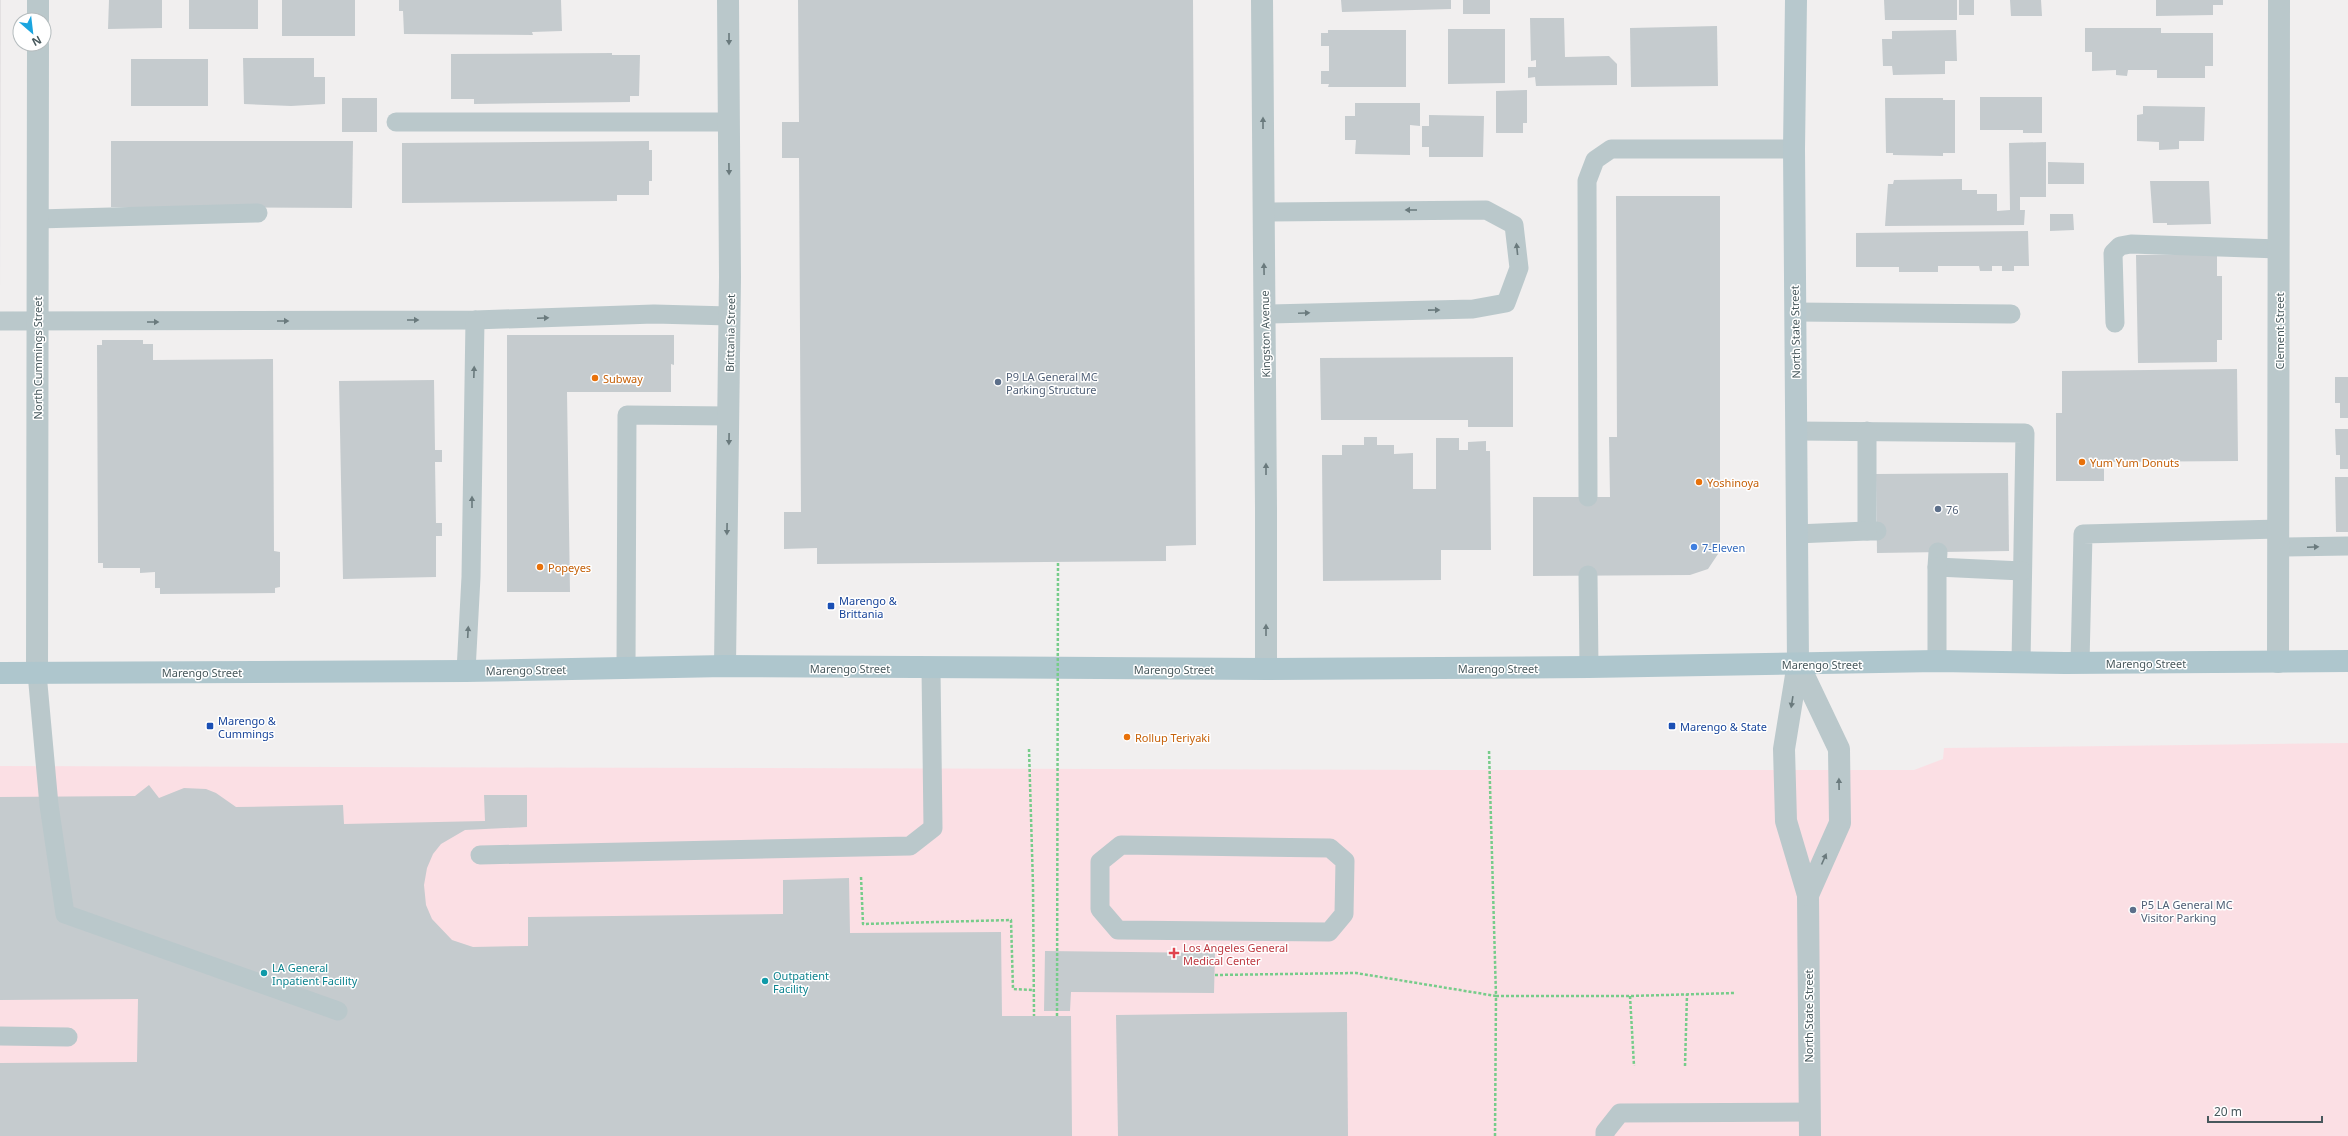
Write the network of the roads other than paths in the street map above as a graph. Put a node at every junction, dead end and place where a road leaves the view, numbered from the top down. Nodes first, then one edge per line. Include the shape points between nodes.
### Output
1 (38, 0) edge
2 (728, 0) edge
3 (1262, 0) edge
4 (1796, 0) edge
5 (2279, 0) edge
6 (38, 12) edge
7 (38, 52) edge
8 (396, 122) dead end
9 (728, 122) junction
10 (1794, 149) junction
11 (1264, 212) junction
12 (258, 213) dead end
13 (38, 220) junction
14 (2279, 249) junction
15 (1795, 312) junction
16 (1265, 314) junction
17 (2011, 314) dead end
18 (730, 316) junction
19 (475, 320) junction
20 (0, 321) edge
21 (38, 322) junction
22 (2115, 323) dead end
23 (729, 416) junction
24 (1867, 431) junction
25 (1796, 432) junction
26 (1588, 497) dead end
27 (1796, 534) junction
28 (2278, 538) junction
29 (2348, 546) edge
30 (2022, 571) junction
31 (1588, 576) dead end
32 (1937, 661) junction
33 (2348, 661) edge
34 (2278, 662) junction
35 (2021, 663) junction
36 (2080, 663) junction
37 (1798, 664) junction
38 (725, 666) junction
39 (1589, 667) junction
40 (626, 669) junction
41 (931, 669) junction
42 (1266, 669) junction
43 (466, 671) junction
44 (0, 673) edge
45 (37, 673) junction
46 (1268, 847) joint
47 (480, 855) dead end
48 (1808, 895) junction
49 (338, 1011) dead end
50 (0, 1036) edge
51 (68, 1037) dead end
52 (1808, 1112) junction
53 (1605, 1136) edge
54 (1810, 1136) edge

1 - 6 street
2 -> 9 street, Brittania Street
11 -> 3 street, Kingston Avenue
4 - 10 main road, North State Street
5 - 14 street, Clement Street
7 - 13 street, North Cummings Street
8 - 9 lane
9 -> 18 street, Brittania Street
10 - 15 main road, North State Street
10 - 26 lane via 1611,149 1595,160 1587,181
16 -> 11 street, Kingston Avenue
16 -> 11 lane via 1473,309 1506,303 1519,268 1514,225 1486,210
12 - 13 lane
13 - 21 street, North Cummings Street
14 - 22 lane via 2131,244 2120,246 2113,254
14 - 28 street, Clement Street
15 - 17 lane
15 - 25 main road, North State Street
42 -> 16 street, Kingston Avenue
19 -> 18 lane via 654,314
18 - 23 street, Brittania Street
21 -> 19 lane
43 -> 19 lane via 472,577
20 - 21 lane
21 - 45 street, North Cummings Street
23 -> 38 street, Brittania Street
23 - 40 lane via 628,415
24 - 25 lane
24 - 27 lane via 1872,531
24 - 30 lane via 2025,433
25 - 27 main road, North State Street
27 - 37 main road, North State Street
28 -> 29 lane
28 - 34 street, Clement Street
28 - 36 lane via 2083,534
30 - 32 lane via 1938,560
30 - 35 lane
31 - 39 lane
32 - 35 main road, Marengo Street
32 - 37 main road, Marengo Street
33 - 34 main road, Marengo Street
34 - 36 main road, Marengo Street
35 - 36 main road, Marengo Street
37 - 39 main road, Marengo Street
37 -> 48 street, North State Street via 1784,749 1786,821
48 -> 37 street, North State Street via 1840,823 1838,749
38 - 40 main road, Marengo Street
38 - 41 main road, Marengo Street
39 - 42 main road, Marengo Street
40 - 43 main road, Marengo Street
41 - 42 main road, Marengo Street
41 - 47 lane via 933,828 910,846
43 - 45 main road, Marengo Street
44 - 45 main road, Marengo Street
45 - 49 lane via 49,805 65,914
46 - 46 lane via 1121,845 1100,862 1100,909 1118,930 1329,932 1344,914 1345,861 1330,848
48 - 52 street, North State Street
50 - 51 lane
52 - 53 lane via 1620,1113 1605,1132
52 - 54 street, North State Street

